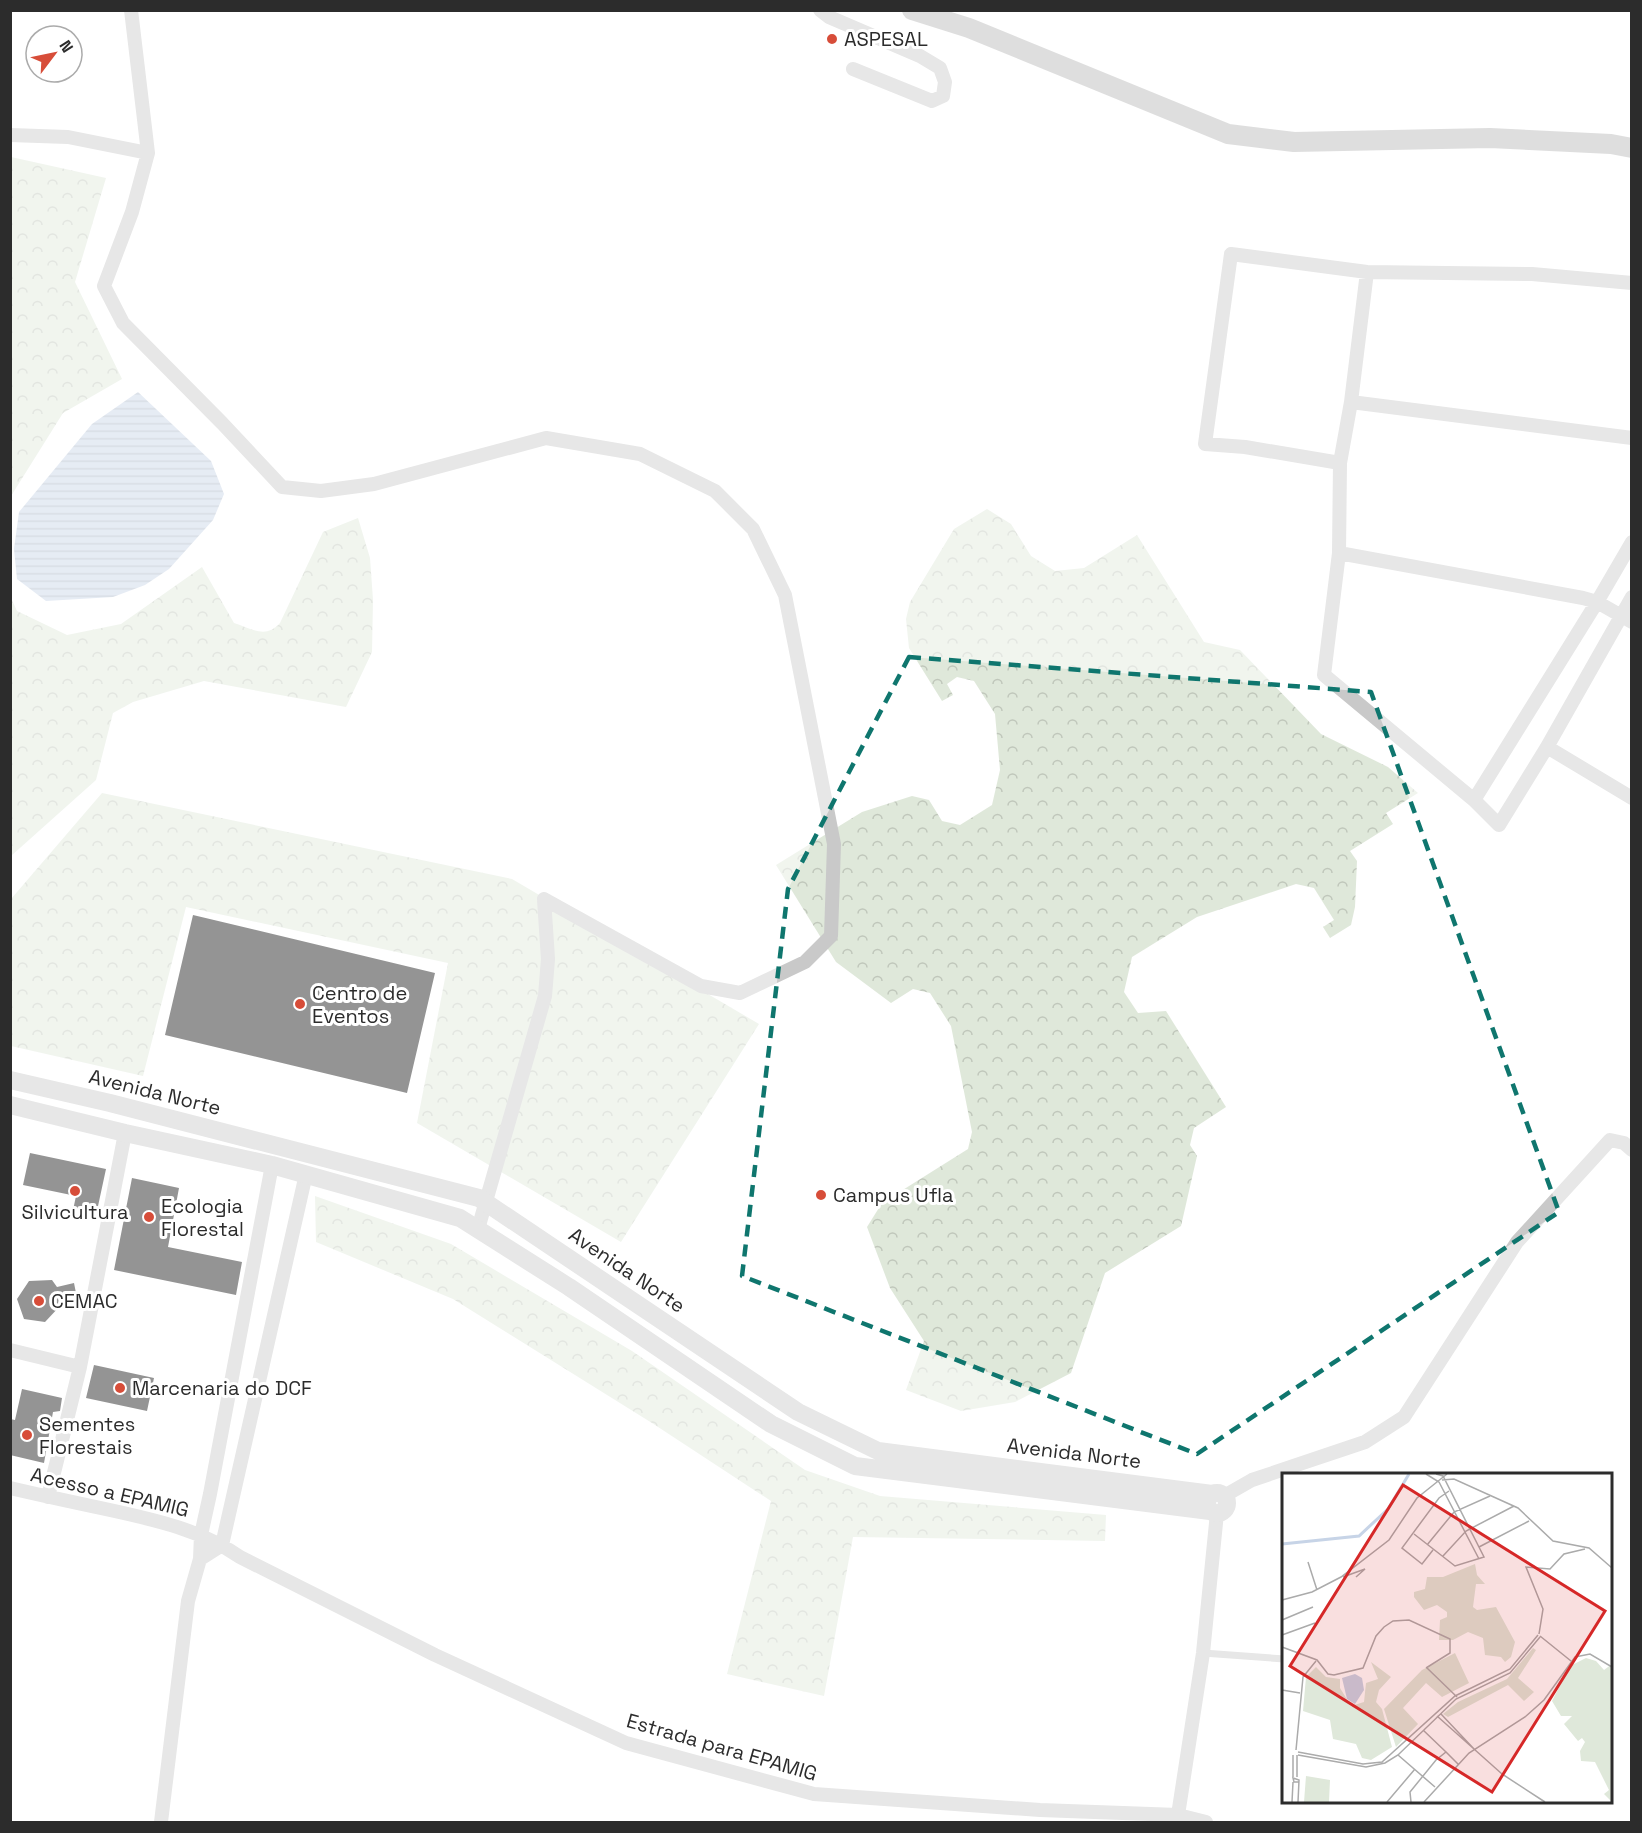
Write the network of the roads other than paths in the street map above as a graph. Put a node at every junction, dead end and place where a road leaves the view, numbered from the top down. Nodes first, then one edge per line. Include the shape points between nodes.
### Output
1 (132, 10) edge
2 (820, 10) edge
3 (912, 10) edge
4 (853, 69) dead end
5 (10, 135) edge
6 (1632, 148) edge
7 (148, 153) junction
8 (1366, 272) junction
9 (1632, 283) edge
10 (1351, 402) junction
11 (1632, 438) edge
12 (1340, 463) junction
13 (1632, 542) edge
14 (1339, 553) junction
15 (1632, 597) edge
16 (1597, 602) junction
17 (1626, 619) edge
18 (1547, 747) junction
19 (1632, 798) edge
20 (1474, 800) junction
21 (10, 1080) edge
22 (10, 1105) edge
23 (125, 1133) junction
24 (1632, 1150) edge
25 (272, 1165) junction
26 (306, 1174) junction
27 (486, 1202) junction
28 (478, 1229) junction
29 (253, 1342) junction
30 (10, 1350) edge
31 (80, 1367) junction
32 (10, 1488) edge
33 (48, 1497) junction
34 (1216, 1504) junction
35 (201, 1535) junction
36 (222, 1545) junction
37 (200, 1558) junction
38 (1203, 1653) junction
39 (1282, 1659) edge
40 (1178, 1815) junction
41 (161, 1822) edge
42 (1206, 1822) edge

1 - 7 street
2 - 4 street via 940,68 945,82 943,96 932,101
3 - 6 main road via 969,28 1228,134 1293,142 1490,138
5 - 7 street via 68,137
7 - 27 street via 132,212 104,286 123,323 282,487 321,490 374,484 546,438 640,454 715,491 753,529 785,595 834,844 831,936 805,962 740,993 701,986 544,899 548,959 545,996
8 - 9 street via 1532,274
8 - 10 street
8 - 12 street via 1231,254 1205,444
10 - 11 street
10 - 12 street
12 - 14 street
13 - 16 street
14 - 16 street
14 - 20 street via 1324,675
15 - 17 street
16 - 17 street
16 - 20 street
17 - 18 street
18 - 19 street
18 - 20 street via 1499,825
21 - 27 street, Avenida Norte
22 - 23 street, Avenida Norte
23 - 25 street, Avenida Norte
23 - 31 street
24 - 34 street via 1624,1143 1610,1140 1517,1242 1404,1417 1365,1442 1252,1480
25 - 26 street, Avenida Norte
25 - 29 street
26 - 28 street, Avenida Norte via 460,1218
26 - 29 street
27 - 28 street
27 - 34 street, Avenida Norte via 798,1412 878,1451
28 - 34 street, Avenida Norte via 771,1424 855,1466
29 - 35 street
29 - 36 street
30 - 31 street
31 - 33 street
32 - 33 street, Acesso a EPAMIG
33 - 35 street, Acesso a EPAMIG via 163,1522
34 - 38 street
35 - 36 street, Estrada para EPAMIG
35 - 37 street
36 - 37 street
36 - 40 street, Estrada para EPAMIG via 435,1655 626,1743 814,1794
37 - 41 street via 188,1601
38 - 39 lane
38 - 40 street
40 - 42 street, Estrada para EPAMIG

